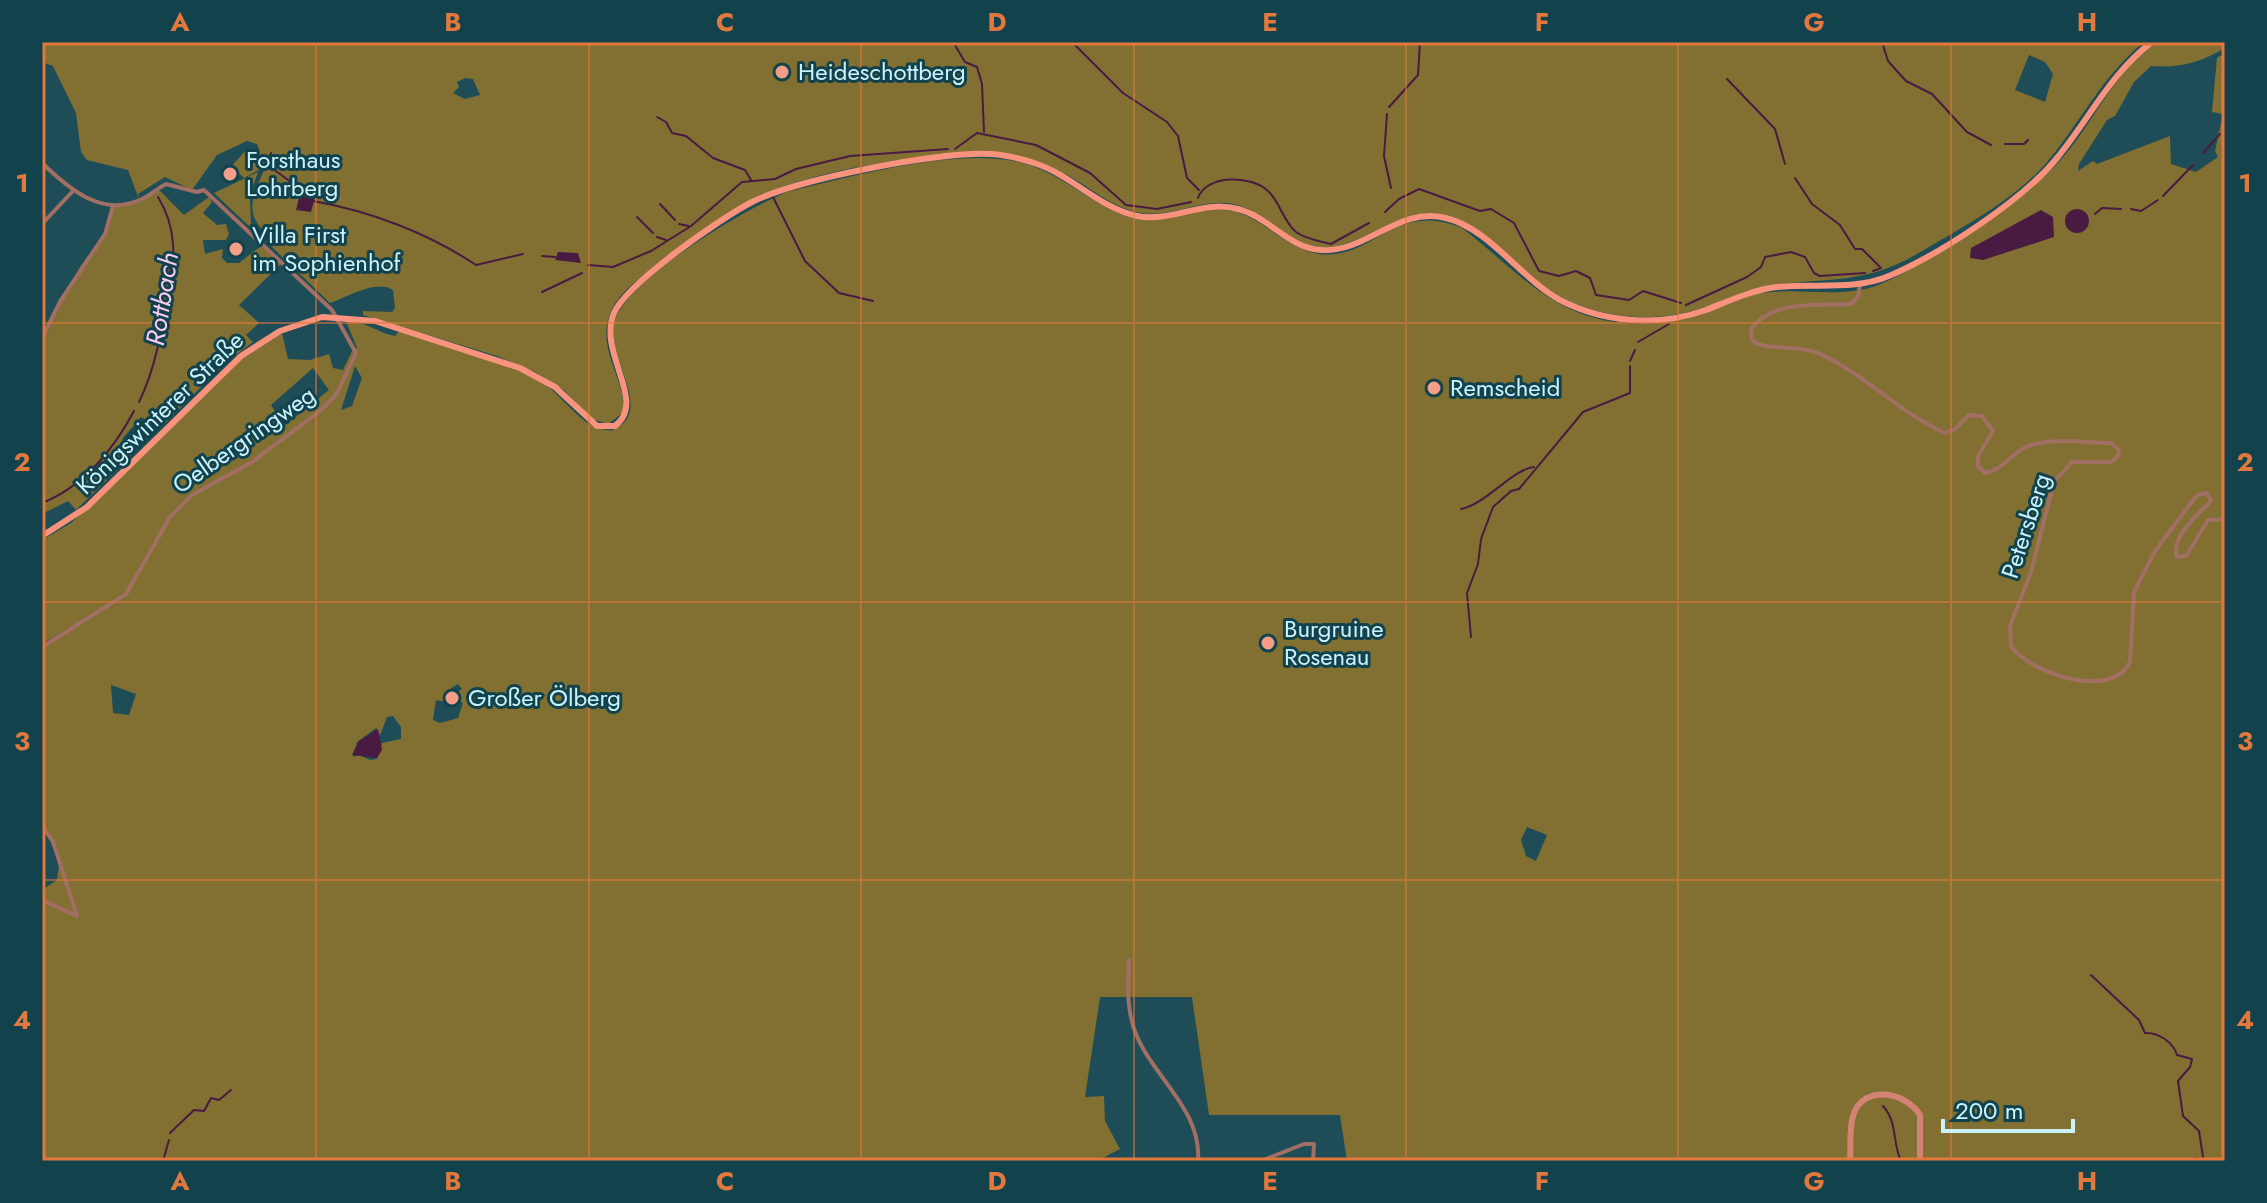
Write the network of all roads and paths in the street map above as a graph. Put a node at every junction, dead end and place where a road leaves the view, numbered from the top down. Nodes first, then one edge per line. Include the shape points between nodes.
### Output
1 (2152, 42) edge
2 (42, 163) edge
3 (72, 192) junction
4 (113, 206) junction
5 (42, 224) edge
6 (1860, 288) junction
7 (335, 315) junction
8 (42, 338) edge
9 (2225, 519) edge
10 (42, 536) edge
11 (42, 647) edge
12 (42, 825) edge
13 (42, 900) edge
14 (1129, 960) dead end
15 (1198, 1161) edge
16 (1261, 1161) edge
17 (1313, 1161) edge
18 (1850, 1161) edge
19 (1920, 1161) edge

1 - 6 main road via 2117,73 2060,154 2030,186 1913,263
2 - 3 street
3 - 4 street
3 - 5 street
4 - 7 street via 142,199 166,184 204,190
4 - 8 street via 105,234
6 - 7 main road, Königswinterer Straße via 1774,288 1674,318 1612,318 1552,295 1472,231 1446,218 1407,218 1350,246 1318,250 1295,244 1239,209 1213,206 1164,217 1138,216 1045,167 979,154 777,191 725,219 646,277 620,302 610,326 612,354 629,401 628,413 615,426 592,423 532,373 366,318
6 - 9 street, Petersberg via 1851,304 1806,303 1758,321 1751,329 1752,340 1764,347 1798,346 1818,353 1945,433 1969,415 1982,416 1993,431 1978,456 1985,473 2039,443 2111,443 2119,450 2111,462 2072,462 2054,482 2008,636 2014,651 2030,662 2081,681 2124,671 2130,662 2134,592 2155,551 2197,495 2207,493 2211,501 2192,517 2175,548 2177,557 2186,556 2208,520
7 - 10 main road, Königswinterer Straße via 293,325 241,356 87,507
7 - 11 street, Oelbergringweg via 356,353 336,395 252,462 192,495 170,517 126,594
12 - 13 street via 67,878 77,916
14 - 15 street via 1128,999 1135,1033 1191,1121
16 - 17 street via 1314,1144
18 - 19 main road via 1856,1110 1866,1098 1883,1094 1907,1102 1920,1115

